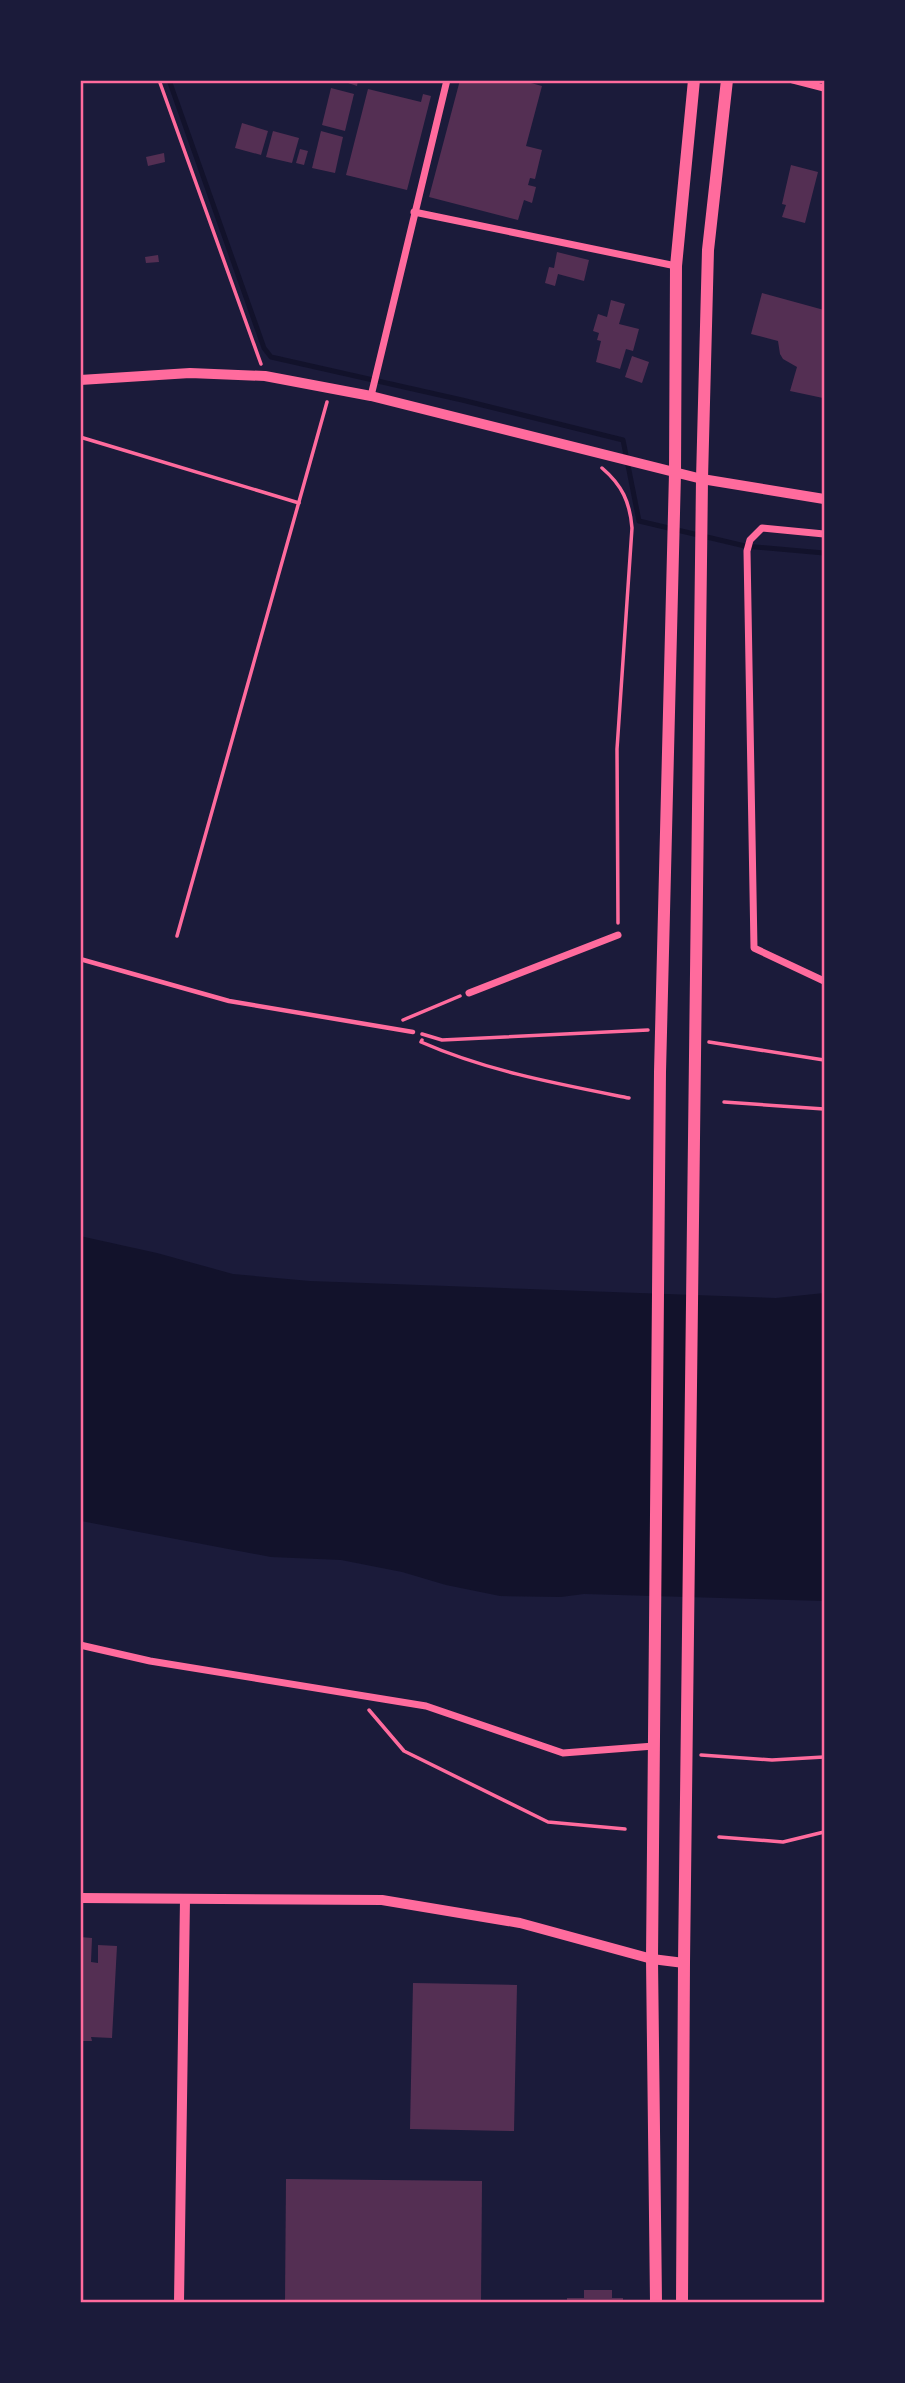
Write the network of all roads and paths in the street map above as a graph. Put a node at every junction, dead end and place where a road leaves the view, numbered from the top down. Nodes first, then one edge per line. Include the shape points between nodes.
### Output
1 (159, 80) edge
2 (447, 80) edge
3 (694, 80) edge
4 (727, 80) edge
5 (793, 80) edge
6 (824, 88) edge
7 (414, 212) junction
8 (676, 266) junction
9 (265, 376) junction
10 (80, 380) edge
11 (331, 387) junction
12 (370, 396) junction
13 (80, 437) edge
14 (601, 467) dead end
15 (675, 473) junction
16 (702, 479) junction
17 (824, 499) edge
18 (299, 503) junction
19 (824, 534) edge
20 (618, 935) joint
21 (177, 936) dead end
22 (80, 959) edge
23 (824, 981) edge
24 (469, 993) joint
25 (399, 1029) junction
26 (661, 1030) junction
27 (413, 1032) joint
28 (425, 1035) junction
29 (696, 1040) junction
30 (824, 1060) edge
31 (629, 1098) dead end
32 (724, 1102) dead end
33 (824, 1109) edge
34 (80, 1645) edge
35 (357, 1695) junction
36 (654, 1746) junction
37 (687, 1754) junction
38 (824, 1757) edge
39 (625, 1829) dead end
40 (824, 1832) edge
41 (719, 1837) dead end
42 (80, 1898) edge
43 (185, 1899) junction
44 (652, 1959) junction
45 (684, 1963) junction
46 (179, 2302) edge
47 (656, 2302) edge
48 (682, 2302) edge

1 - 9 path
2 - 7 street
3 - 8 main road
4 - 16 main road via 708,250
5 - 6 street
7 - 8 street
7 - 12 street
8 - 15 main road
9 - 10 street via 190,373
9 - 11 street
11 - 12 street
11 - 18 path
12 - 15 street
13 - 18 path
14 - 20 path via 626,496 632,528 617,748
15 - 16 street
15 - 26 main road
16 - 17 street
16 - 29 main road
18 - 21 path
19 - 23 street via 762,528 747,551 754,948
20 - 24 street
22 - 25 lane via 229,1001
24 - 25 path via 404,1018
25 - 27 lane
26 - 28 path via 442,1040
26 - 36 main road
27 - 28 path
28 - 31 path via 421,1042 453,1056 545,1082
29 - 30 path
29 - 37 main road
32 - 33 path
34 - 35 street
35 - 36 street via 426,1706 563,1753
35 - 39 path via 404,1751 548,1822
36 - 44 main road
37 - 38 path via 772,1760
37 - 45 main road
40 - 41 path via 783,1842
42 - 43 street
43 - 44 street via 382,1899 520,1923
43 - 46 street
44 - 45 street
44 - 47 main road
45 - 48 main road

